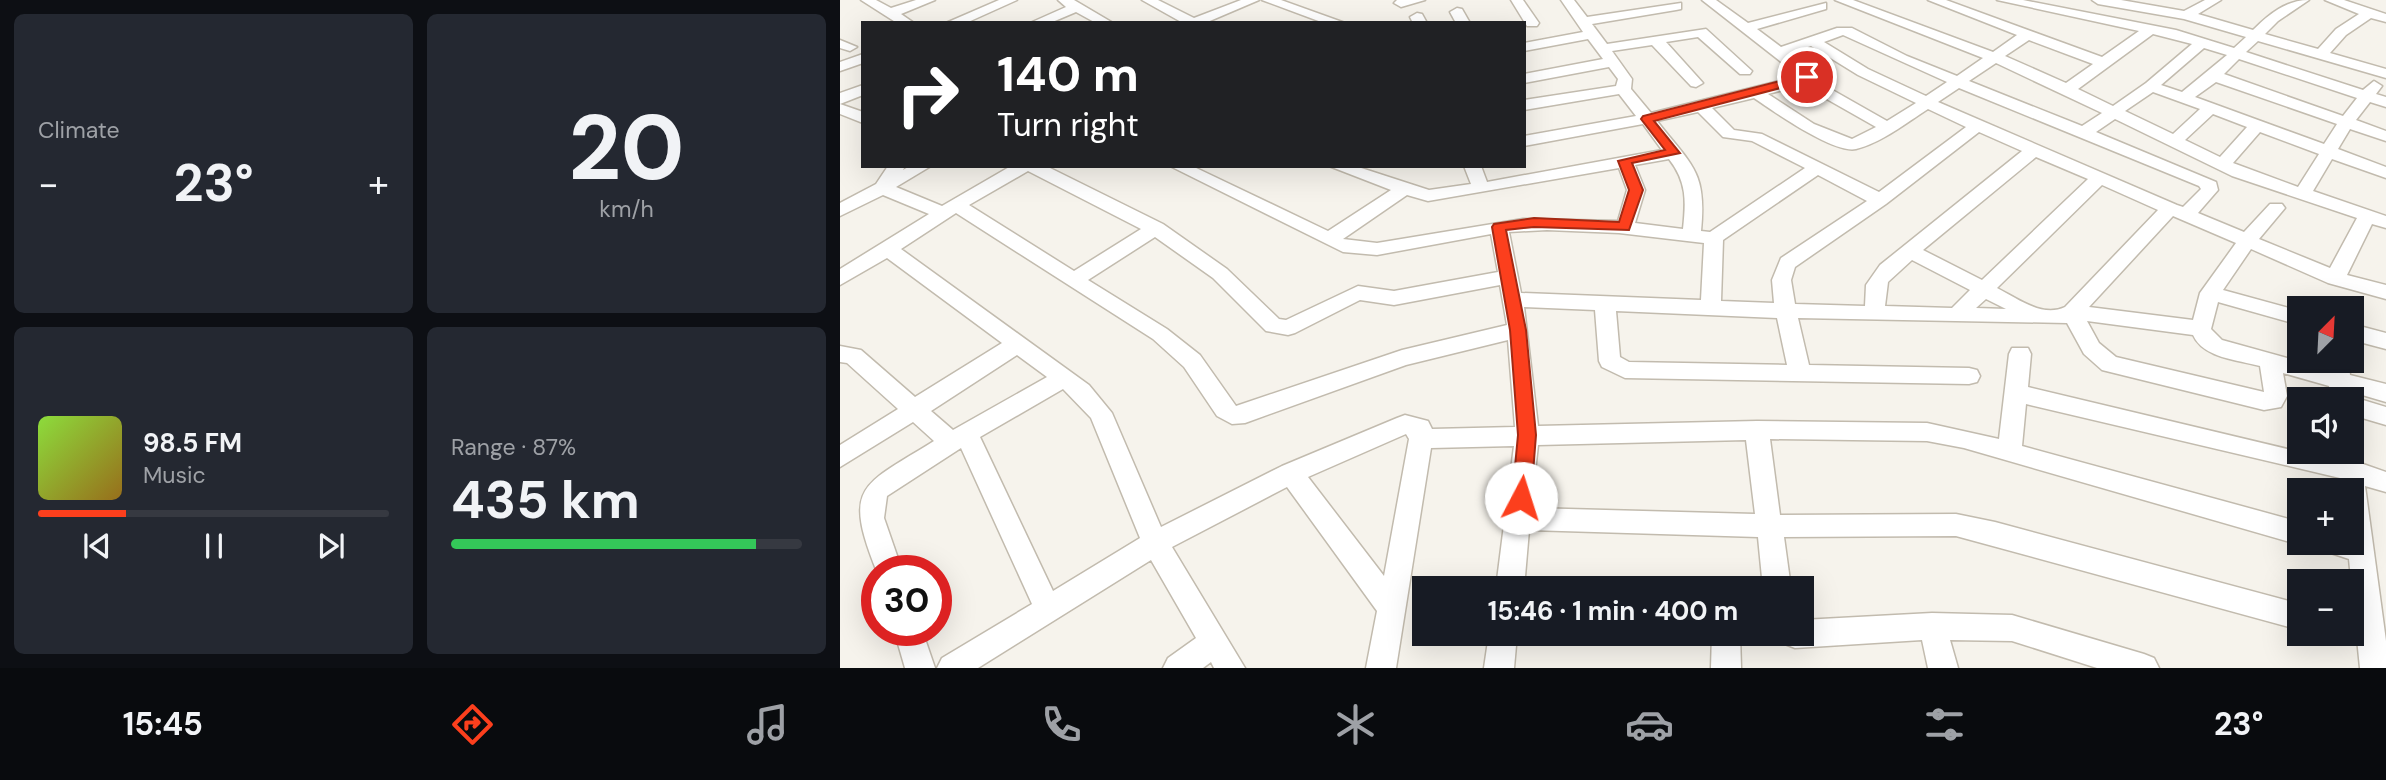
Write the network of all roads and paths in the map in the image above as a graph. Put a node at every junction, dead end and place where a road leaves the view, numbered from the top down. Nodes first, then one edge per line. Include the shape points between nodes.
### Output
1 (867, 0) edge
2 (929, 0) edge
3 (1011, 0) edge
4 (1064, 0) edge
5 (1148, 0) edge
6 (1253, 0) edge
7 (1268, 0) edge
8 (1419, 0) edge
9 (1517, 0) edge
10 (1567, 0) edge
11 (1737, 0) edge
12 (1841, 0) edge
13 (1934, 0) edge
14 (2003, 0) edge
15 (2098, 0) edge
16 (2175, 0) edge
17 (2215, 0) edge
18 (2303, 0) edge
19 (2331, 0) edge
20 (1401, 3) dead end
21 (1713, 3) edge
22 (1676, 6) dead end
23 (1821, 6) dead end
24 (1077, 7) junction
25 (2192, 12) junction
26 (890, 13) junction
27 (2369, 13) junction
28 (2386, 18) edge
29 (904, 21) edge
30 (958, 21) edge
31 (1042, 21) edge
32 (1102, 21) edge
33 (1189, 21) edge
34 (1198, 21) edge
35 (1332, 21) edge
36 (1532, 23) dead end
37 (1748, 27) junction
38 (1587, 28) junction
39 (2151, 29) junction
40 (2256, 34) junction
41 (2025, 36) junction
42 (1655, 39) junction
43 (1812, 41) junction
44 (2202, 42) junction
45 (1526, 46) edge
46 (1782, 51) junction
47 (2235, 53) junction
48 (2321, 54) junction
49 (1607, 56) junction
50 (1993, 57) junction
51 (861, 59) edge
52 (2104, 64) junction
53 (840, 67) edge
54 (1745, 71) dead end
55 (2385, 73) edge
56 (2214, 76) junction
57 (1526, 78) edge
58 (1804, 80) junction
59 (1955, 81) junction
60 (1696, 83) dead end
61 (2151, 86) junction
62 (1623, 89) junction
63 (2068, 89) junction
64 (861, 90) edge
65 (1756, 93) junction
66 (2366, 96) junction
67 (2184, 98) junction
68 (840, 99) edge
69 (1925, 101) junction
70 (2386, 102) edge
71 (1526, 105) edge
72 (1700, 105) junction
73 (2211, 108) junction
74 (840, 109) edge
75 (2114, 111) junction
76 (861, 117) edge
77 (1647, 119) junction
78 (2346, 122) junction
79 (2257, 125) junction
80 (1977, 126) junction
81 (1887, 127) junction
82 (2085, 132) junction
83 (2386, 136) edge
84 (1526, 141) edge
85 (2175, 141) junction
86 (2034, 150) junction
87 (2327, 151) junction
88 (1673, 153) junction
89 (1625, 161) junction
90 (2223, 164) junction
91 (896, 168) edge
92 (919, 168) edge
93 (1021, 168) edge
94 (1036, 168) edge
95 (1182, 168) edge
96 (1343, 168) edge
97 (1473, 168) edge
98 (1817, 168) junction
99 (2386, 173) edge
100 (2099, 178) junction
101 (882, 188) junction
102 (1481, 188) junction
103 (1404, 189) junction
104 (2302, 195) junction
105 (1880, 200) junction
106 (2276, 208) dead end
107 (949, 209) junction
108 (840, 210) edge
109 (2178, 212) junction
110 (2367, 216) junction
111 (2386, 222) edge
112 (1499, 227) junction
113 (1625, 227) junction
114 (1156, 228) junction
115 (1691, 236) junction
116 (1714, 237) junction
117 (1330, 239) junction
118 (2247, 242) junction
119 (888, 249) junction
120 (1912, 252) junction
121 (1509, 276) junction
122 (840, 278) edge
123 (2335, 278) junction
124 (1075, 279) junction
125 (1983, 289) junction
126 (2386, 292) edge
127 (2210, 293) junction
128 (1513, 300) junction
129 (1605, 303) junction
130 (1711, 306) junction
131 (1786, 311) junction
132 (2073, 312) junction
133 (1876, 313) junction
134 (2287, 314) edge
135 (1956, 316) junction
136 (2043, 319) junction
137 (2201, 329) junction
138 (1518, 330) junction
139 (2364, 335) edge
140 (2386, 341) edge
141 (1017, 344) junction
142 (840, 354) edge
143 (2020, 354) dead end
144 (2270, 362) junction
145 (1800, 373) junction
146 (1969, 376) dead end
147 (1065, 378) junction
148 (2340, 380) edge
149 (2016, 393) junction
150 (2386, 393) edge
151 (915, 410) junction
152 (2364, 410) edge
153 (2386, 416) edge
154 (1757, 430) junction
155 (1527, 435) junction
156 (959, 438) junction
157 (1421, 439) junction
158 (2287, 448) edge
159 (2009, 454) junction
160 (840, 457) edge
161 (2355, 464) edge
162 (1291, 473) junction
163 (2386, 482) edge
164 (1520, 519) junction
165 (1769, 526) junction
166 (2287, 530) edge
167 (1155, 543) junction
168 (884, 555) edge
169 (1512, 576) edge
170 (1775, 576) edge
171 (1391, 607) junction
172 (1048, 609) junction
173 (2287, 613) edge
174 (1932, 626) junction
175 (1814, 633) edge
176 (2364, 641) edge
177 (1214, 643) junction
178 (913, 646) edge
179 (1502, 646) edge
180 (1726, 646) edge
181 (920, 668) edge
182 (952, 668) edge
183 (1178, 668) edge
184 (1230, 668) edge
185 (1381, 668) edge
186 (1499, 668) edge
187 (1726, 668) edge
188 (1943, 668) edge
189 (2144, 668) edge
190 (2375, 668) edge

1 - 26 street
2 - 26 street
3 - 30 street
4 - 24 street
5 - 33 street
6 - 34 street
7 - 35 street
8 - 20 street
9 - 36 street
10 - 38 street
11 - 21 street
12 - 50 street
13 - 41 street
14 - 39 street
15 - 25 street
16 - 25 street
17 - 25 street
18 - 40 street
19 - 27 street
21 - 37 street
22 - 38 street
23 - 37 street
24 - 31 street
24 - 32 street
25 - 40 street
26 - 29 street
27 - 28 street
27 - 48 street via 2341,32
37 - 46 street
38 - 45 street
38 - 49 street
39 - 44 street
39 - 52 street
40 - 47 street
40 - 48 street
41 - 50 street
41 - 52 street
42 - 49 street
42 - 54 street via 1701,32
42 - 60 street
43 - 46 street
43 - 59 street via 1847,31
43 - 69 street
44 - 47 street
44 - 61 street
46 - 58 street via 1806,71
47 - 56 street
47 - 66 street
48 - 55 street
49 - 57 street
49 - 62 street via 1625,79
50 - 59 street
50 - 63 street
51 - 53 street
52 - 63 street
55 - 66 street
56 - 67 street
56 - 78 street
58 - 65 street
58 - 81 street
59 - 69 street
59 - 82 street
61 - 67 street
61 - 75 street
62 - 71 street
62 - 77 street
63 - 75 street
64 - 68 street
65 - 72 street
65 - 81 street via 1808,127 1843,143 1859,145
66 - 70 street
66 - 78 street
67 - 73 street
69 - 80 street
69 - 81 street
72 - 77 street
72 - 98 street via 1730,134 1756,137
73 - 79 street
73 - 85 street
74 - 76 street
75 - 82 street
75 - 85 street
77 - 84 street
77 - 88 street
78 - 83 street
78 - 87 street
79 - 87 street
79 - 90 street
80 - 86 street
80 - 105 street
82 - 109 street via 2205,182 2209,190
85 - 90 street
86 - 100 street
86 - 120 street
87 - 99 street
87 - 104 street
88 - 89 street
88 - 115 street via 1696,189
89 - 102 street
89 - 113 street via 1636,190
90 - 104 street
91 - 101 street
92 - 101 street
93 - 107 street
94 - 114 street
95 - 117 street
96 - 103 street
97 - 102 street
98 - 105 street
98 - 116 street
100 - 109 street
100 - 125 street
101 - 107 street
101 - 108 street
102 - 103 street via 1442,196
103 - 117 street
104 - 110 street
105 - 131 street via 1788,262 1780,282
106 - 118 street
107 - 119 street
107 - 124 street
109 - 118 street
109 - 132 street
110 - 111 street
110 - 123 street
112 - 113 street via 1534,223
112 - 117 street via 1377,249 1357,249
112 - 121 street
113 - 115 street
114 - 121 street via 1227,276 1280,328 1358,293 1395,298
114 - 124 street
115 - 116 street
116 - 130 street
118 - 123 street
118 - 127 street
119 - 122 street
119 - 141 street
120 - 125 street
120 - 133 street via 1876,282 1872,294
121 - 128 street
123 - 126 street
124 - 138 street via 1181,352 1232,415 1402,358
125 - 135 street
125 - 136 street
127 - 134 street
127 - 137 street
128 - 129 street
128 - 138 street
129 - 130 street
129 - 145 street via 1611,361 1616,367
130 - 131 street
131 - 133 street
131 - 145 street
132 - 136 street
132 - 137 street
132 - 144 street via 2092,351 2110,364 2273,401
133 - 135 street
135 - 136 street
137 - 144 street via 2215,346
138 - 155 street
139 - 140 street
141 - 147 street
141 - 151 street
142 - 151 street via 853,356
143 - 149 street
144 - 148 street
145 - 146 street
147 - 156 street
147 - 167 street via 1101,413
148 - 150 street
149 - 158 street
149 - 159 street
151 - 156 street
151 - 160 street
152 - 153 street
154 - 155 street
154 - 159 street via 1927,432
154 - 165 street
155 - 157 street
155 - 164 street
156 - 168 street via 872,495 869,510
156 - 172 street
157 - 162 street via 1420,428 1405,424
157 - 171 street
159 - 166 street
161 - 163 street
162 - 167 street
162 - 171 street
164 - 165 street
164 - 169 street
165 - 170 street
165 - 173 street via 1956,525
167 - 172 street
167 - 177 street
171 - 185 street
172 - 182 street
174 - 175 street
174 - 188 street
174 - 189 street via 2012,628
176 - 190 street
177 - 183 street
177 - 184 street
178 - 181 street
179 - 186 street
180 - 187 street

